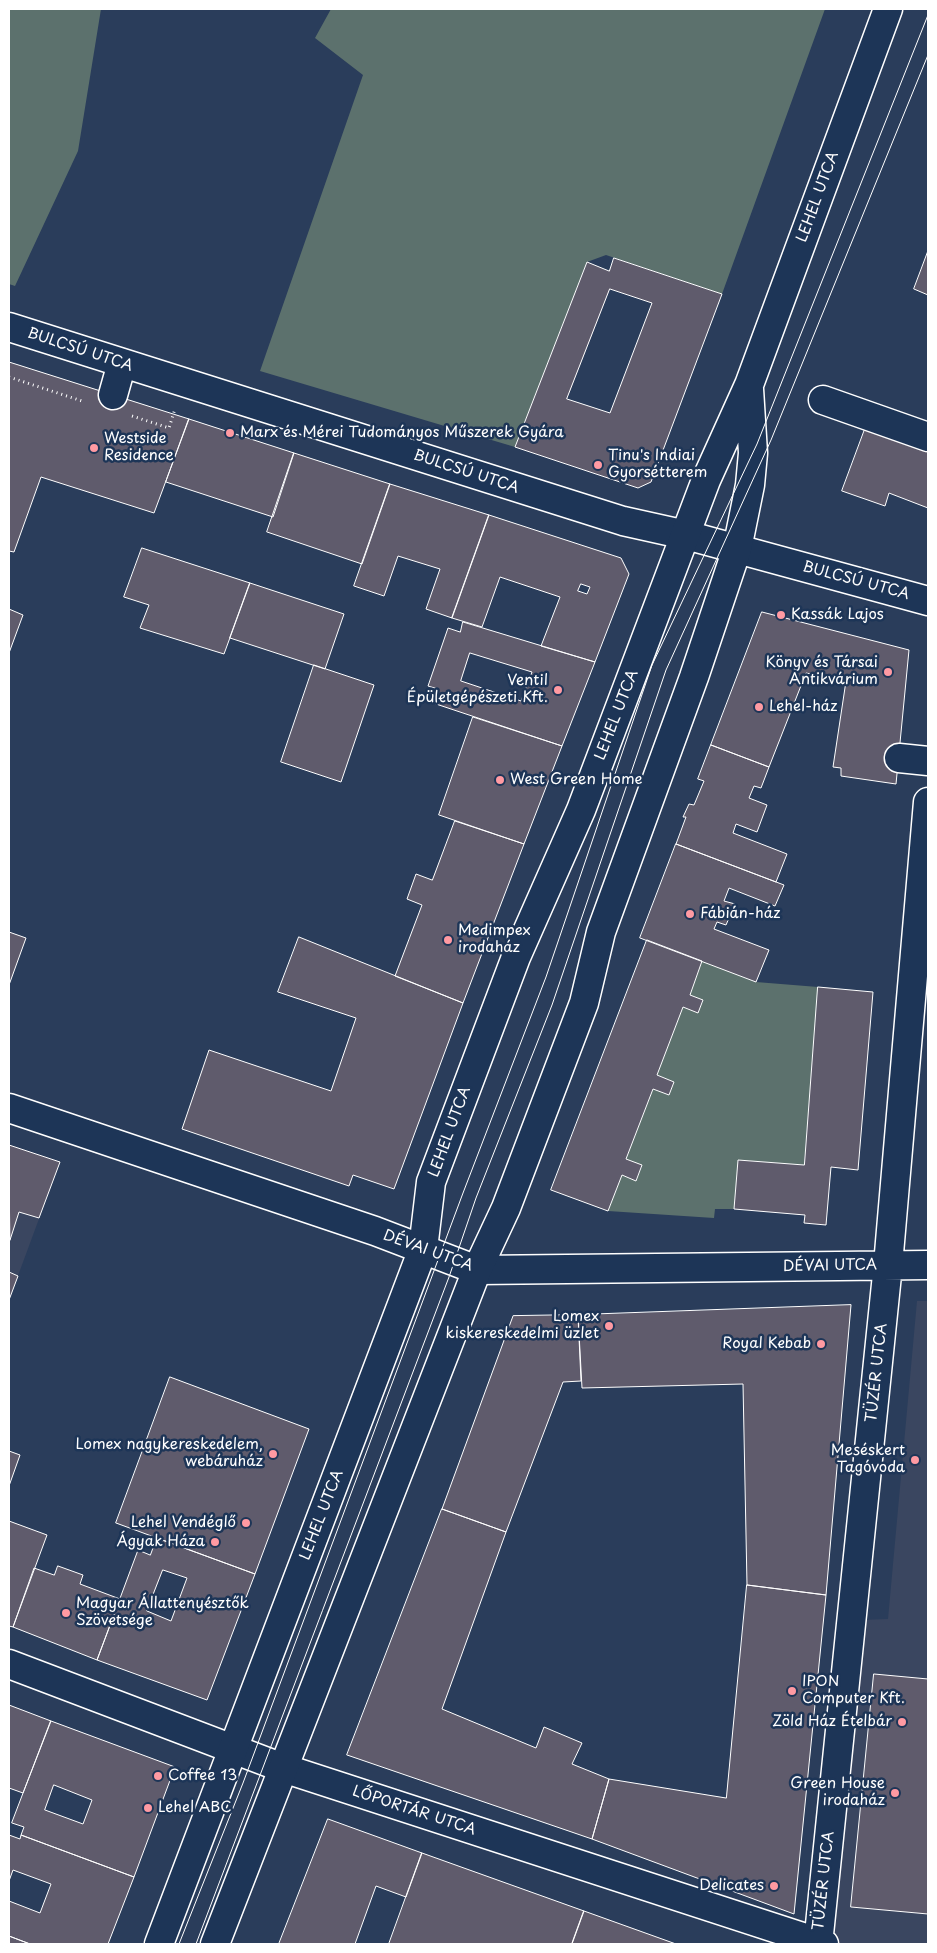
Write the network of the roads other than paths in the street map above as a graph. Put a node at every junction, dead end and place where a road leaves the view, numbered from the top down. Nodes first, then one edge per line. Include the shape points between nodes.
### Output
1 (888, 9) edge
2 (9, 327) edge
3 (122, 363) junction
4 (749, 385) junction
5 (113, 395) dead end
6 (823, 400) dead end
7 (928, 437) edge
8 (686, 535) junction
9 (737, 549) junction
10 (928, 601) edge
11 (899, 758) dead end
12 (928, 761) edge
13 (928, 802) edge
14 (9, 1108) edge
15 (423, 1250) junction
16 (888, 1265) junction
17 (928, 1266) edge
18 (477, 1270) junction
19 (9, 1664) edge
20 (233, 1749) junction
21 (283, 1768) junction
22 (159, 1944) edge
23 (215, 1944) edge
24 (818, 1944) edge
25 (824, 1944) edge

1 - 4 street, LEHEL UTCA
2 - 3 street, BULCSÚ UTCA
3 - 5 street
3 - 8 street, BULCSÚ UTCA via 623,521
4 - 8 street, LEHEL UTCA
4 - 9 street, LEHEL UTCA via 753,453
6 - 7 street
8 - 9 street, BULCSÚ UTCA
8 - 15 street, LEHEL UTCA via 581,810 516,957 431,1182
9 - 10 street, BULCSÚ UTCA
9 - 18 street, LEHEL UTCA via 601,932 584,1002 506,1208
11 - 12 street
13 - 16 street, TÜZÉR UTCA
14 - 15 street, DÉVAI UTCA
15 - 18 street, DÉVAI UTCA
15 - 20 street, LEHEL UTCA
16 - 17 street, DÉVAI UTCA
16 - 18 street, DÉVAI UTCA
16 - 24 street, TÜZÉR UTCA
18 - 21 street, LEHEL UTCA
19 - 20 street, LŐPORTÁR UTCA
20 - 21 street, LŐPORTÁR UTCA
20 - 22 street, LEHEL UTCA
21 - 23 street, LEHEL UTCA
21 - 24 street, LŐPORTÁR UTCA
24 - 25 street, LŐPORTÁR UTCA

